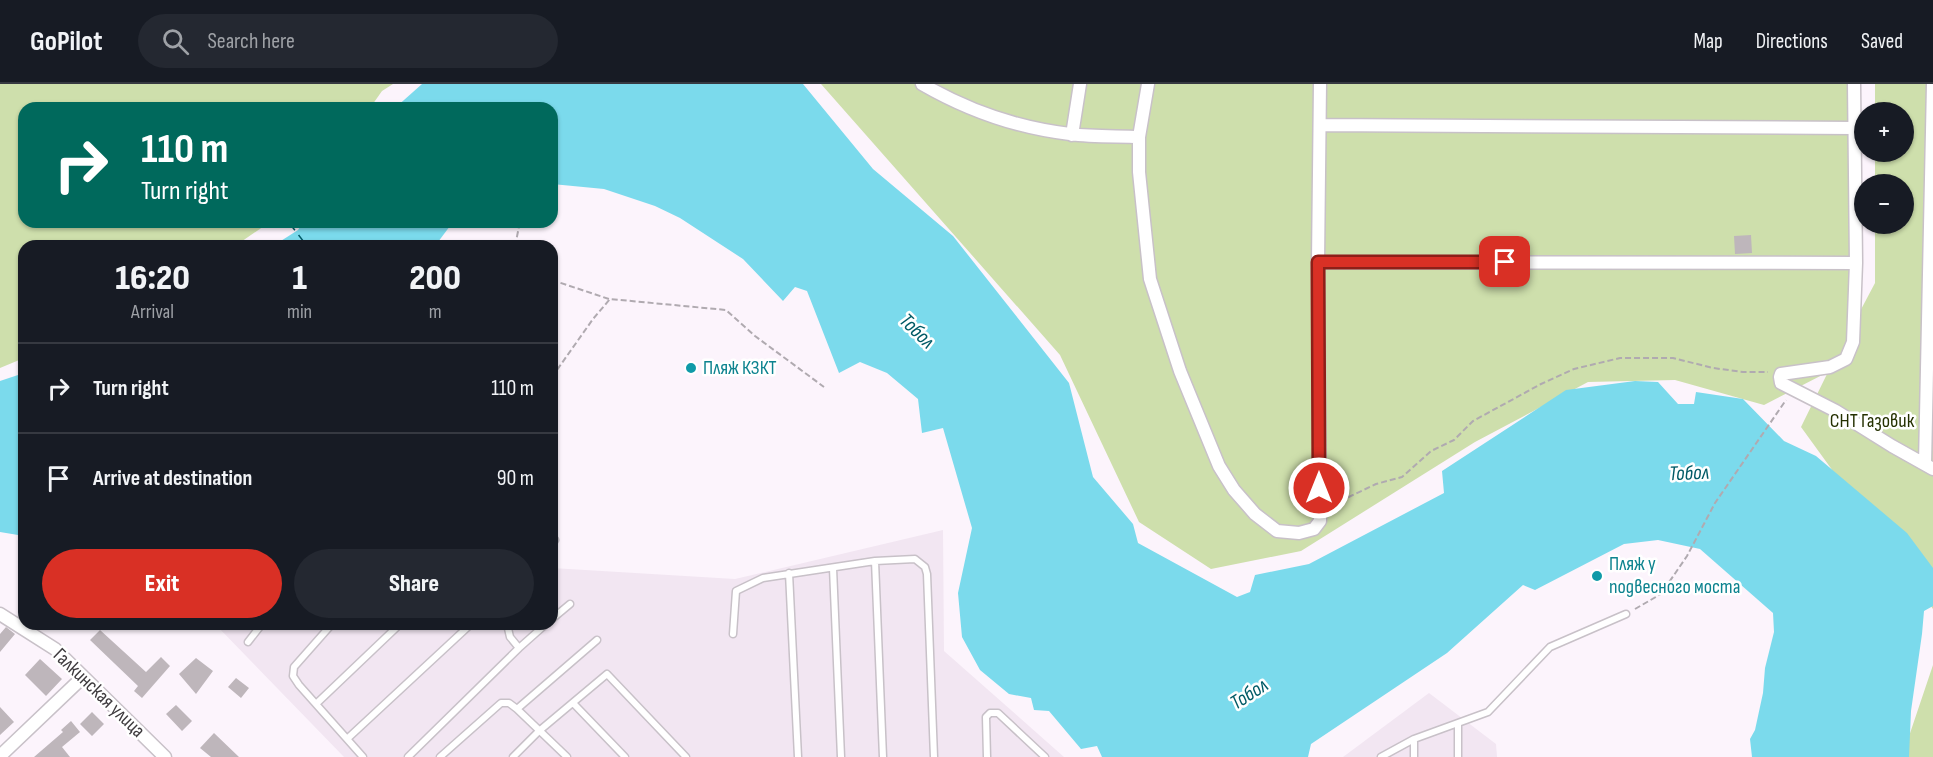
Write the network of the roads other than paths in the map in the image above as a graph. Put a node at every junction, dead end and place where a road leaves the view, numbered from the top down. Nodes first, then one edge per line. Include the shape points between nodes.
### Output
1 (922, 84) edge
2 (1080, 84) edge
3 (1148, 84) edge
4 (1320, 84) edge
5 (1854, 84) edge
6 (1933, 84) edge
7 (1854, 102) edge
8 (1320, 125) junction
9 (1854, 128) edge
10 (1072, 135) junction
11 (1139, 137) junction
12 (1855, 162) edge
13 (1318, 262) junction
14 (1856, 263) junction
15 (1929, 466) edge
16 (875, 561) junction
17 (833, 568) junction
18 (789, 573) junction
19 (570, 604) dead end
20 (0, 614) edge
21 (558, 614) edge
22 (1626, 614) road end
23 (18, 625) edge
24 (25, 630) edge
25 (257, 630) edge
26 (327, 630) edge
27 (394, 630) edge
28 (465, 630) edge
29 (508, 630) edge
30 (539, 630) edge
31 (733, 634) dead end
32 (597, 640) dead end
33 (248, 642) dead end
34 (519, 648) junction
35 (83, 677) junction
36 (573, 703) junction
37 (316, 704) junction
38 (517, 709) junction
39 (1458, 724) junction
40 (538, 731) junction
41 (347, 739) junction
42 (1414, 739) junction
43 (0, 756) edge
44 (1042, 756) edge
45 (165, 757) edge
46 (363, 757) edge
47 (408, 757) edge
48 (440, 757) edge
49 (513, 757) edge
50 (567, 757) edge
51 (625, 757) edge
52 (686, 757) edge
53 (798, 757) edge
54 (841, 757) edge
55 (883, 757) edge
56 (934, 757) edge
57 (987, 757) edge
58 (1381, 757) edge
59 (1414, 757) edge
60 (1458, 757) edge

1 - 10 street via 968,108
2 - 10 street
3 - 11 street
4 - 8 street
5 - 7 street
6 - 15 street
8 - 9 street
8 - 13 street
10 - 11 street
11 - 13 street via 1150,279 1180,371 1219,466 1255,514 1276,531 1314,529 1320,521
12 - 14 street
13 - 14 street
14 - 15 street via 1853,342 1846,359 1830,367 1781,374 1781,383
16 - 17 lane
16 - 55 lane
16 - 56 lane via 915,559 925,567
17 - 18 lane
17 - 54 lane
18 - 31 lane via 762,578 736,591
18 - 53 lane
19 - 21 lane
20 - 23 street, Галкинская улица
22 - 39 lane via 1550,646 1488,712
24 - 35 street, Галкинская улица via 55,649
25 - 33 lane
26 - 37 lane via 294,667 293,676
27 - 37 lane
28 - 41 lane
29 - 34 lane
30 - 34 lane
32 - 38 lane
34 - 47 lane
35 - 43 street
35 - 45 street, Галкинская улица
36 - 40 lane
36 - 51 lane
36 - 52 lane via 607,674
37 - 41 lane
38 - 40 lane
38 - 48 lane via 501,703
39 - 42 lane
39 - 60 lane
40 - 49 lane
40 - 50 lane
41 - 46 lane
42 - 58 lane
42 - 59 lane
44 - 57 lane via 998,713 990,713 986,717

